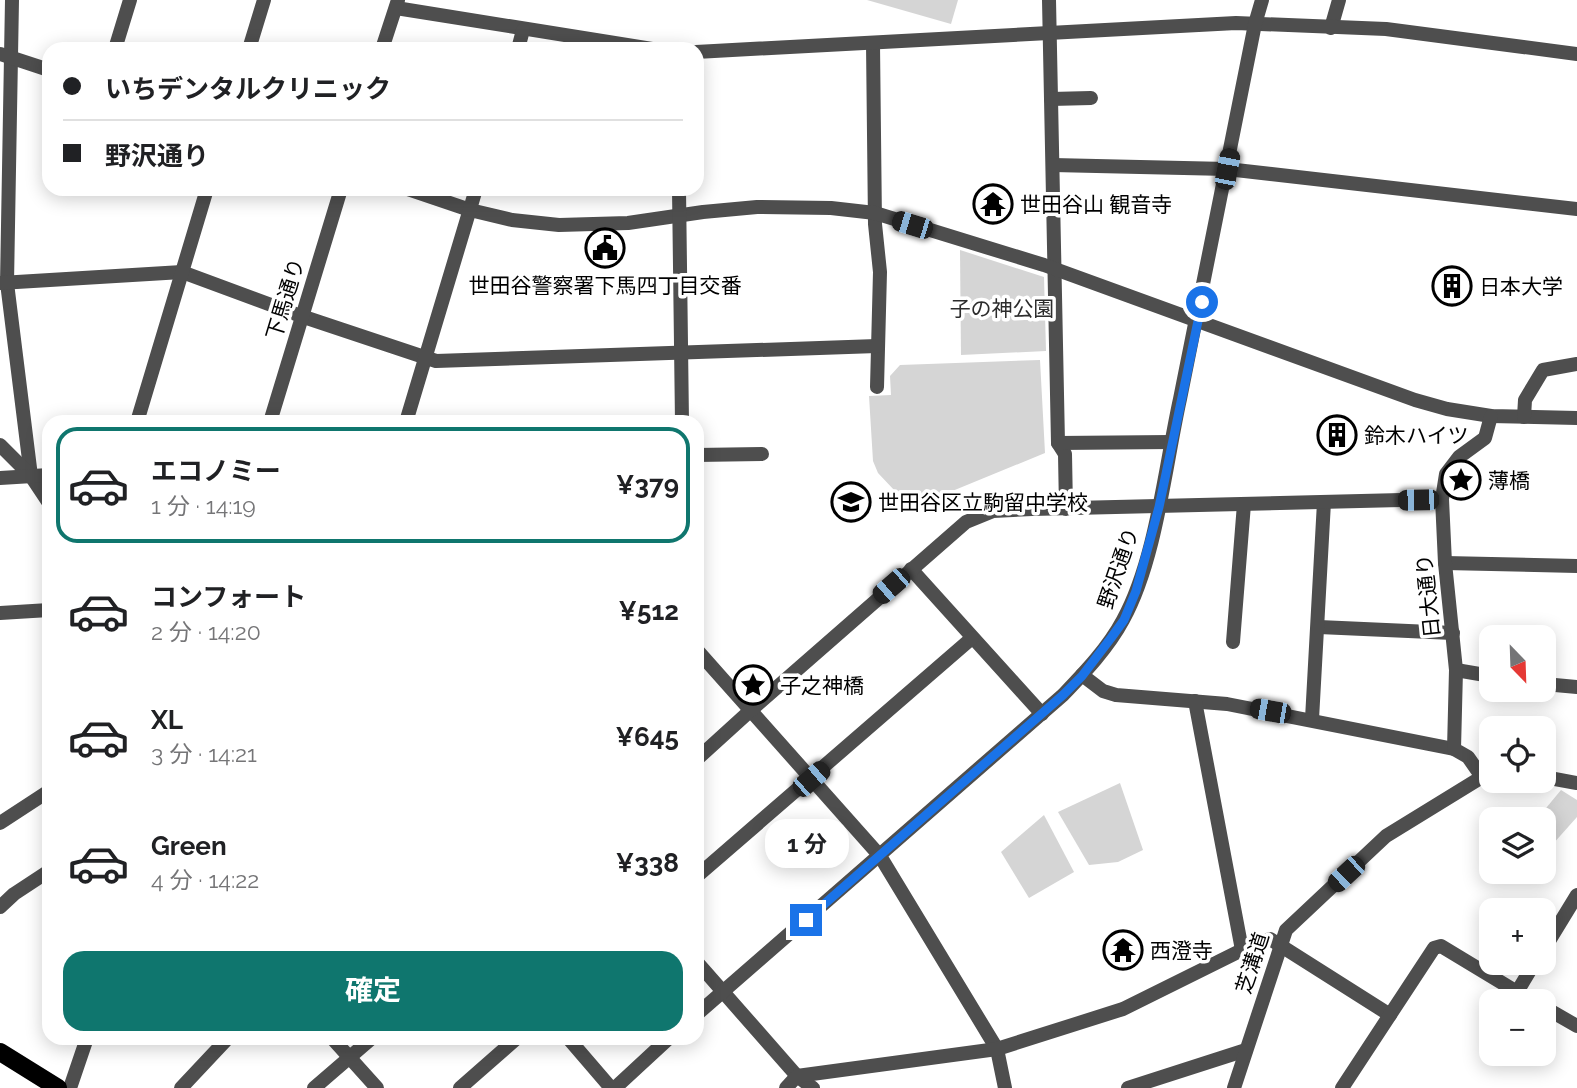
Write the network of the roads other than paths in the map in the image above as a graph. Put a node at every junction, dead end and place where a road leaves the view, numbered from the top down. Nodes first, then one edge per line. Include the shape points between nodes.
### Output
1 (12, 0) edge
2 (130, 0) edge
3 (264, 0) edge
4 (1049, 0) edge
5 (1262, 0) edge
6 (1339, 0) edge
7 (397, 4) edge
8 (1255, 24) junction
9 (1331, 28) junction
10 (523, 30) junction
11 (1050, 32) junction
12 (117, 42) edge
13 (251, 42) edge
14 (384, 42) edge
15 (520, 42) edge
16 (604, 42) edge
17 (873, 44) junction
18 (704, 52) edge
19 (1577, 54) edge
20 (6, 56) edge
21 (42, 68) edge
22 (1091, 98) dead end
23 (1051, 99) junction
24 (4, 109) edge
25 (1053, 165) junction
26 (1227, 169) junction
27 (204, 196) edge
28 (339, 196) edge
29 (429, 196) edge
30 (474, 196) edge
31 (679, 196) edge
32 (1577, 209) edge
33 (470, 210) junction
34 (875, 213) junction
35 (679, 215) junction
36 (1055, 270) junction
37 (182, 272) junction
38 (4, 283) edge
39 (301, 316) junction
40 (1198, 320) junction
41 (877, 346) junction
42 (680, 353) junction
43 (425, 359) junction
44 (1577, 364) edge
45 (877, 387) dead end
46 (139, 415) edge
47 (272, 415) edge
48 (408, 415) edge
49 (682, 415) edge
50 (1491, 416) junction
51 (1524, 417) junction
52 (1577, 418) edge
53 (1171, 442) junction
54 (1058, 443) junction
55 (0, 444) edge
56 (762, 454) dead end
57 (704, 455) edge
58 (42, 475) edge
59 (31, 476) junction
60 (0, 478) edge
61 (42, 492) edge
62 (1442, 499) junction
63 (1324, 502) junction
64 (1244, 504) junction
65 (1159, 507) junction
66 (1066, 509) junction
67 (1445, 563) junction
68 (1577, 566) edge
69 (911, 569) junction
70 (42, 610) edge
71 (0, 613) edge
72 (1319, 627) junction
73 (1453, 633) junction
74 (972, 638) junction
75 (1233, 642) dead end
76 (704, 658) edge
77 (1456, 670) junction
78 (1479, 674) edge
79 (1082, 676) junction
80 (1556, 685) edge
81 (1577, 688) edge
82 (1195, 701) junction
83 (751, 710) junction
84 (1042, 714) junction
85 (1312, 719) junction
86 (1454, 749) junction
87 (704, 753) edge
88 (1479, 769) edge
89 (811, 779) junction
90 (1556, 779) edge
91 (1479, 781) edge
92 (1577, 783) edge
93 (42, 796) edge
94 (0, 823) edge
95 (880, 856) junction
96 (704, 870) edge
97 (42, 876) edge
98 (1577, 895) edge
99 (0, 907) edge
100 (1556, 929) edge
101 (1280, 945) junction
102 (1242, 950) junction
103 (704, 970) edge
104 (1512, 989) edge
105 (724, 991) junction
106 (704, 1008) edge
107 (1556, 1014) edge
108 (1390, 1015) junction
109 (1577, 1026) edge
110 (85, 1045) edge
111 (221, 1045) edge
112 (339, 1045) edge
113 (364, 1045) edge
114 (509, 1045) edge
115 (574, 1045) edge
116 (661, 1045) edge
117 (997, 1049) junction
118 (1246, 1051) junction
119 (0, 1052) edge
120 (350, 1057) junction
121 (797, 1076) junction
122 (1240, 1085) edge
123 (58, 1088) edge
124 (70, 1088) edge
125 (181, 1088) edge
126 (314, 1088) edge
127 (377, 1088) edge
128 (460, 1088) edge
129 (613, 1088) edge
130 (786, 1088) edge
131 (813, 1088) edge
132 (1005, 1088) edge
133 (1128, 1088) edge
134 (1342, 1088) edge

1 - 20 street
2 - 12 street
3 - 13 street
4 - 11 street
5 - 8 street, 野沢通り
6 - 9 street
7 - 10 street
7 - 14 street
8 - 9 street
8 - 11 street
8 - 26 street, 野沢通り
9 - 19 street via 1409,31
10 - 15 street
10 - 16 street
11 - 17 street
11 - 23 street
17 - 18 street
17 - 34 street
20 - 21 street
20 - 24 street
22 - 23 street
23 - 25 street
24 - 38 street via 10,192
25 - 26 street
25 - 36 street
26 - 32 street
26 - 40 street, 野沢通り
27 - 37 street
28 - 39 street, 下馬通り
29 - 33 street
30 - 33 street
31 - 35 street
33 - 35 street via 559,225 611,225
33 - 43 street
34 - 35 street via 786,206
34 - 36 street
34 - 41 street via 880,272
35 - 42 street
36 - 40 street
36 - 54 street
37 - 38 street
37 - 39 street
37 - 46 street
38 - 59 street
39 - 43 street
39 - 47 street, 下馬通り
40 - 50 street via 1415,400
40 - 53 street, 野沢通り
41 - 42 street
41 - 45 street
42 - 43 street
42 - 49 street
43 - 48 street
44 - 51 street via 1543,370 1525,400
50 - 51 street
50 - 62 street, 日大通り via 1485,438 1459,457 1446,474
51 - 52 street
53 - 54 street
53 - 65 street, 野沢通り
54 - 66 street via 1065,454
55 - 59 street
56 - 57 street
58 - 59 street
59 - 60 street
59 - 61 street
62 - 63 street
62 - 67 street, 日大通り
63 - 64 street
63 - 72 street
64 - 65 street
64 - 75 street
65 - 66 street
65 - 79 street, 野沢通り via 1124,620
66 - 69 street via 993,511 978,516
67 - 68 street
67 - 73 street, 日大通り
69 - 74 street
69 - 83 street
70 - 71 street
72 - 73 street
72 - 85 street
73 - 77 street, 日大通り
74 - 84 street
74 - 89 street
76 - 83 street
77 - 78 street
77 - 86 street, 日大通り
79 - 82 street via 1116,695
79 - 84 street, 野沢通り
80 - 81 street
82 - 85 street
82 - 102 street
83 - 87 street
83 - 89 street
84 - 95 street, 野沢通り
85 - 86 street
86 - 88 street
89 - 95 street
89 - 96 street
90 - 92 street
91 - 101 street, 芝溝道 via 1386,836 1286,930
93 - 94 street
95 - 105 street, 野沢通り
95 - 117 street
97 - 99 street
98 - 100 street
101 - 102 street via 1270,939
101 - 108 street
101 - 118 street, 芝溝道
102 - 117 street via 1123,1009
103 - 105 street
104 - 108 street via 1441,946 1431,952
105 - 106 street, 野沢通り
105 - 121 street
107 - 109 street
108 - 134 street
110 - 124 street
111 - 125 street
112 - 120 street
113 - 120 street
114 - 128 street
115 - 129 street
116 - 129 street
117 - 121 street
117 - 132 street
118 - 122 street, 芝溝道
118 - 133 street
119 - 123 main road
120 - 126 street
120 - 127 street
121 - 130 street
121 - 131 street

